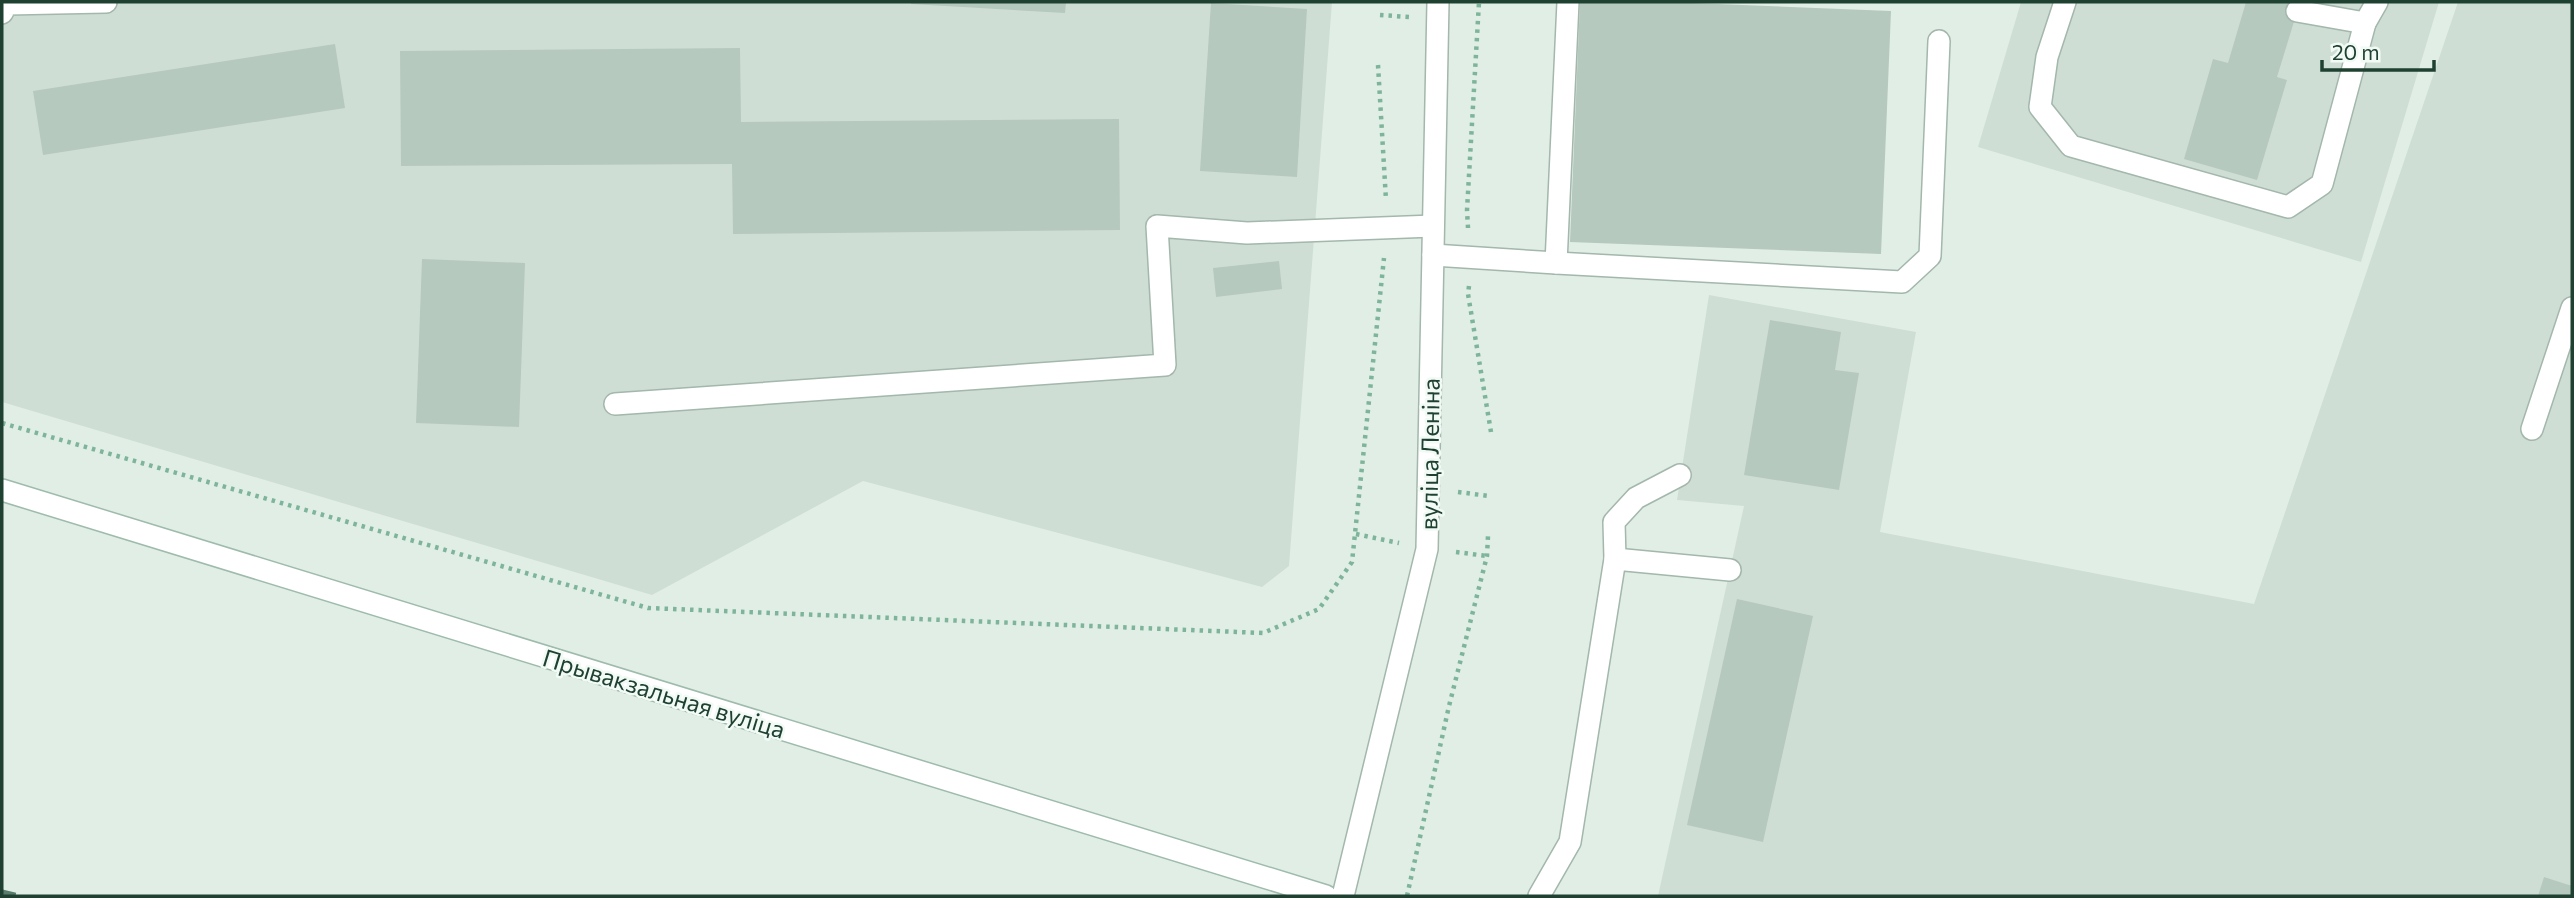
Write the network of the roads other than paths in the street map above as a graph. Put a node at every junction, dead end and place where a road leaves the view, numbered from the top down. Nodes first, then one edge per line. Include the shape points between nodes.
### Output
1 (106, 2) edge
2 (1438, 2) edge
3 (1568, 2) edge
4 (2065, 2) edge
5 (2377, 2) edge
6 (2297, 11) dead end
7 (2, 13) edge
8 (2365, 23) junction
9 (1939, 41) dead end
10 (1433, 226) junction
11 (1433, 255) junction
12 (1556, 262) junction
13 (2572, 308) edge
14 (615, 404) dead end
15 (2532, 429) dead end
16 (1681, 475) dead end
17 (2, 490) edge
18 (1615, 559) junction
19 (1730, 570) dead end
20 (1326, 896) edge
21 (1343, 896) edge
22 (1539, 896) edge

1 - 7 main road via 7,4
2 - 10 main road, вуліца Леніна
3 - 12 main road
4 - 8 main road via 2047,57 2040,107 2071,146 2288,207 2322,184
5 - 8 main road
6 - 8 main road
9 - 12 main road via 1930,256 1902,282
10 - 11 main road, вуліца Леніна
10 - 14 main road via 1247,233 1157,226 1166,365
11 - 12 main road
11 - 21 main road, вуліца Леніна via 1427,550
13 - 15 main road
16 - 18 main road via 1636,498 1614,522
17 - 20 main road, Прывакзальная вуліца
18 - 19 main road
18 - 22 main road via 1570,842

